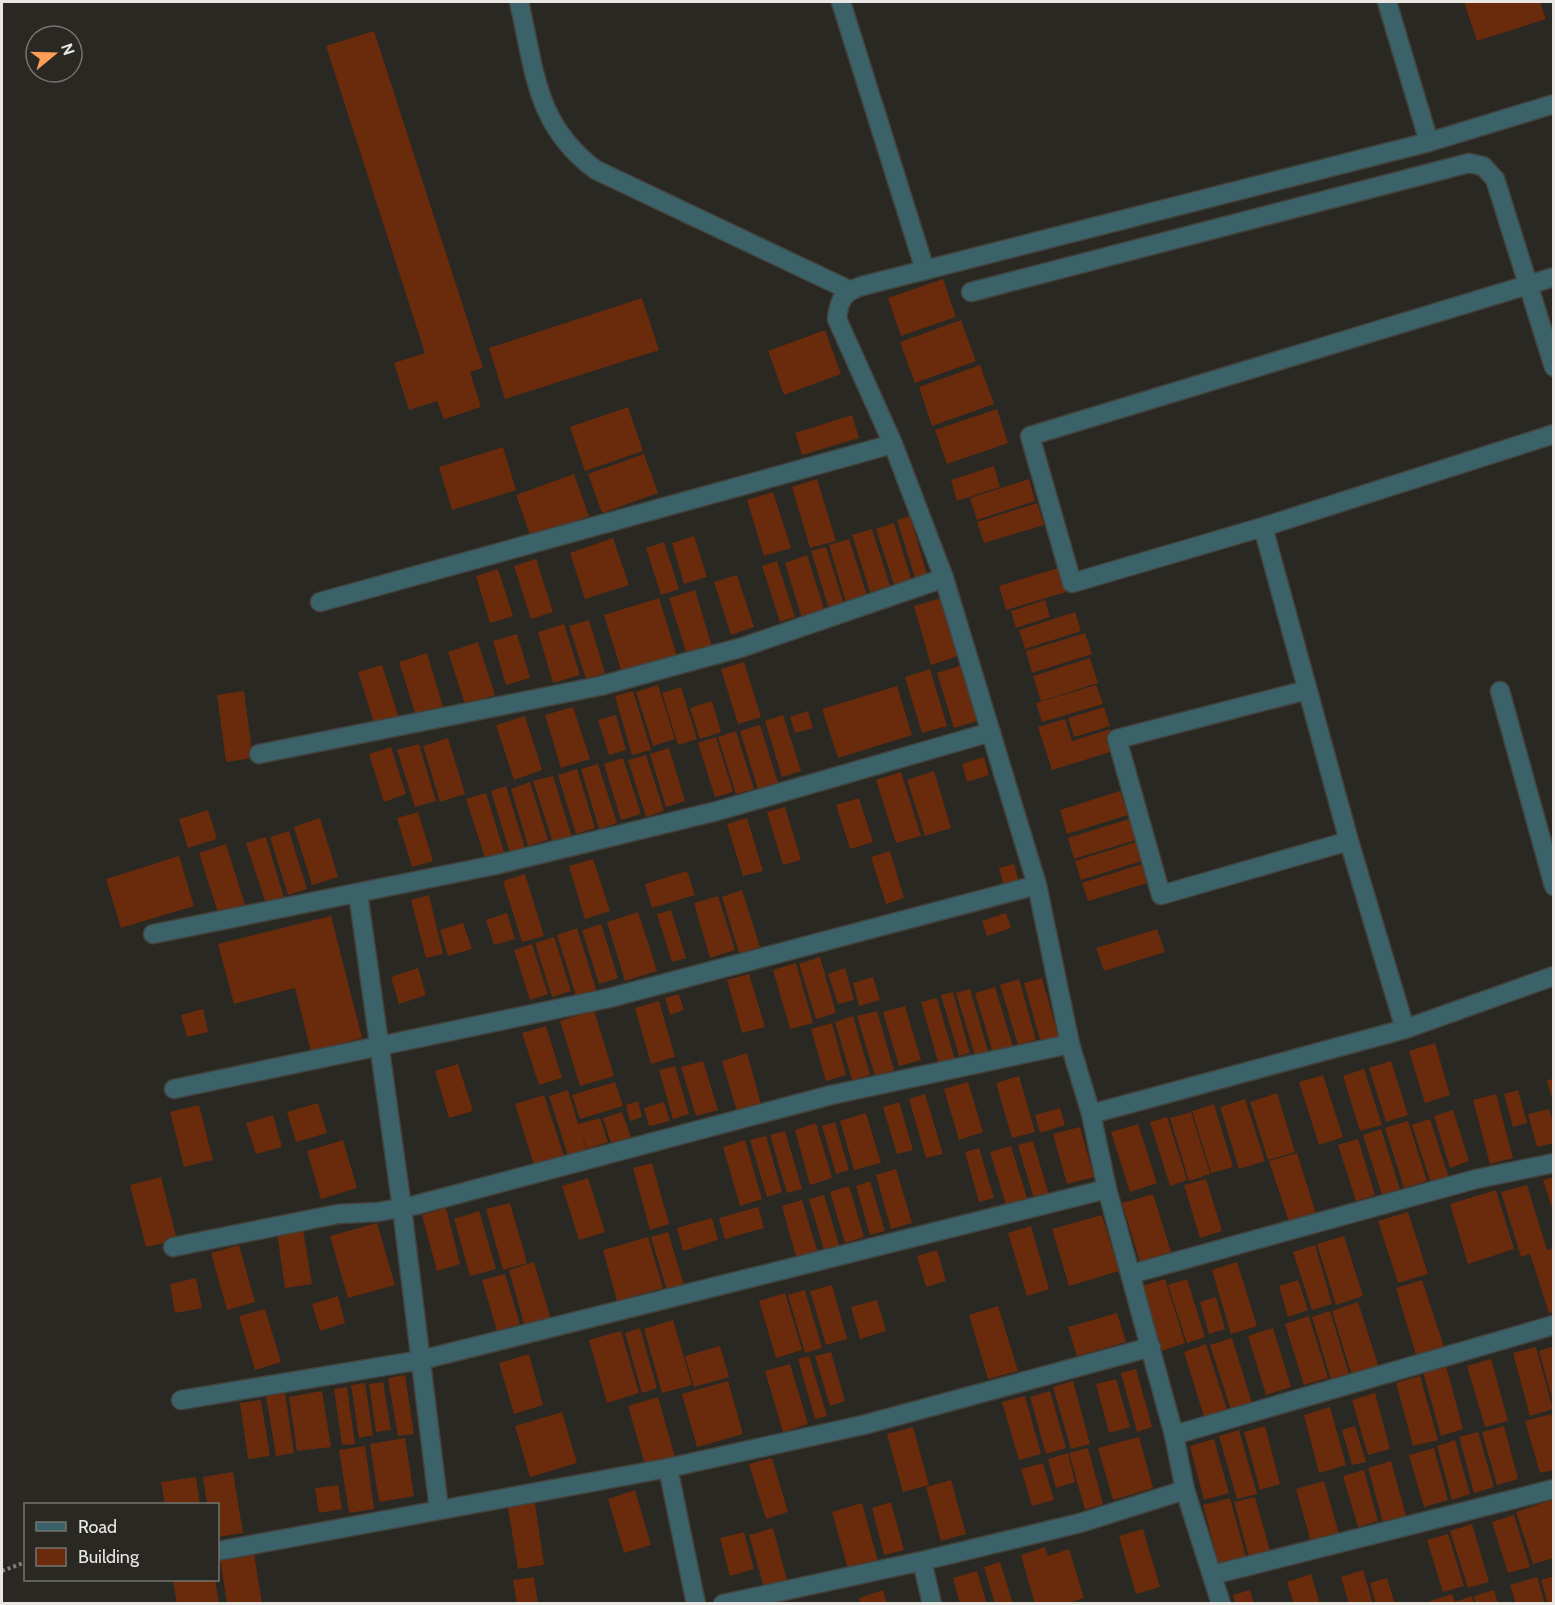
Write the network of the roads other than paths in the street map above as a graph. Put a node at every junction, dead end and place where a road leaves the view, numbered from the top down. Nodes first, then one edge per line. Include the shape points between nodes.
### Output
1 (519, 2) edge
2 (841, 2) edge
3 (1387, 2) edge
4 (1554, 104) edge
5 (1429, 142) junction
6 (925, 270) junction
7 (1554, 277) edge
8 (1526, 285) junction
9 (849, 290) junction
10 (971, 292) dead end
11 (1554, 368) edge
12 (1554, 434) edge
13 (893, 444) junction
14 (1263, 527) junction
15 (944, 578) junction
16 (320, 603) dead end
17 (1307, 690) junction
18 (1500, 691) dead end
19 (991, 732) junction
20 (259, 754) dead end
21 (1348, 841) junction
22 (1037, 885) junction
23 (1554, 886) edge
24 (358, 892) junction
25 (153, 934) dead end
26 (1554, 976) edge
27 (1406, 1029) junction
28 (1070, 1044) junction
29 (381, 1047) junction
30 (174, 1089) dead end
31 (1091, 1114) junction
32 (1554, 1162) edge
33 (1107, 1189) junction
34 (402, 1208) junction
35 (173, 1247) dead end
36 (1131, 1274) junction
37 (1554, 1325) edge
38 (1151, 1347) junction
39 (421, 1360) junction
40 (181, 1400) dead end
41 (1174, 1435) junction
42 (668, 1468) junction
43 (1185, 1490) junction
44 (1554, 1490) edge
45 (439, 1509) junction
46 (219, 1551) edge
47 (922, 1561) junction
48 (1212, 1575) junction
49 (696, 1604) edge
50 (723, 1604) edge
51 (932, 1604) edge
52 (1221, 1604) edge

1 - 9 street via 542,104 574,154 596,170
2 - 6 street
3 - 5 street
4 - 5 street
5 - 6 street
6 - 9 street
7 - 8 street
8 - 10 street via 1495,179 1483,166 1469,163
8 - 11 street
8 - 14 street via 1030,436 1072,584
9 - 13 street via 839,302 837,319
12 - 14 street
13 - 15 street
13 - 16 street
14 - 17 street
15 - 19 street
15 - 20 street via 743,647 600,686
17 - 21 street
17 - 21 street via 1118,739 1120,750 1161,895
18 - 23 street
19 - 22 street
19 - 24 street via 717,811 495,865
21 - 27 street
22 - 28 street
22 - 29 street via 609,998
24 - 25 street
24 - 29 street
26 - 27 street
27 - 31 street
28 - 31 street
28 - 34 street via 831,1095
29 - 30 street
29 - 34 street
31 - 33 street
32 - 36 street via 1476,1179
33 - 36 street
33 - 39 street
34 - 35 street via 338,1214
34 - 39 street
36 - 38 street
37 - 41 street
38 - 41 street
38 - 42 street via 863,1425
39 - 40 street
39 - 45 street
41 - 43 street
42 - 45 street
42 - 49 street
43 - 47 street via 1080,1523
43 - 48 street
44 - 48 street
45 - 46 street
47 - 50 street
47 - 51 street
48 - 52 street

